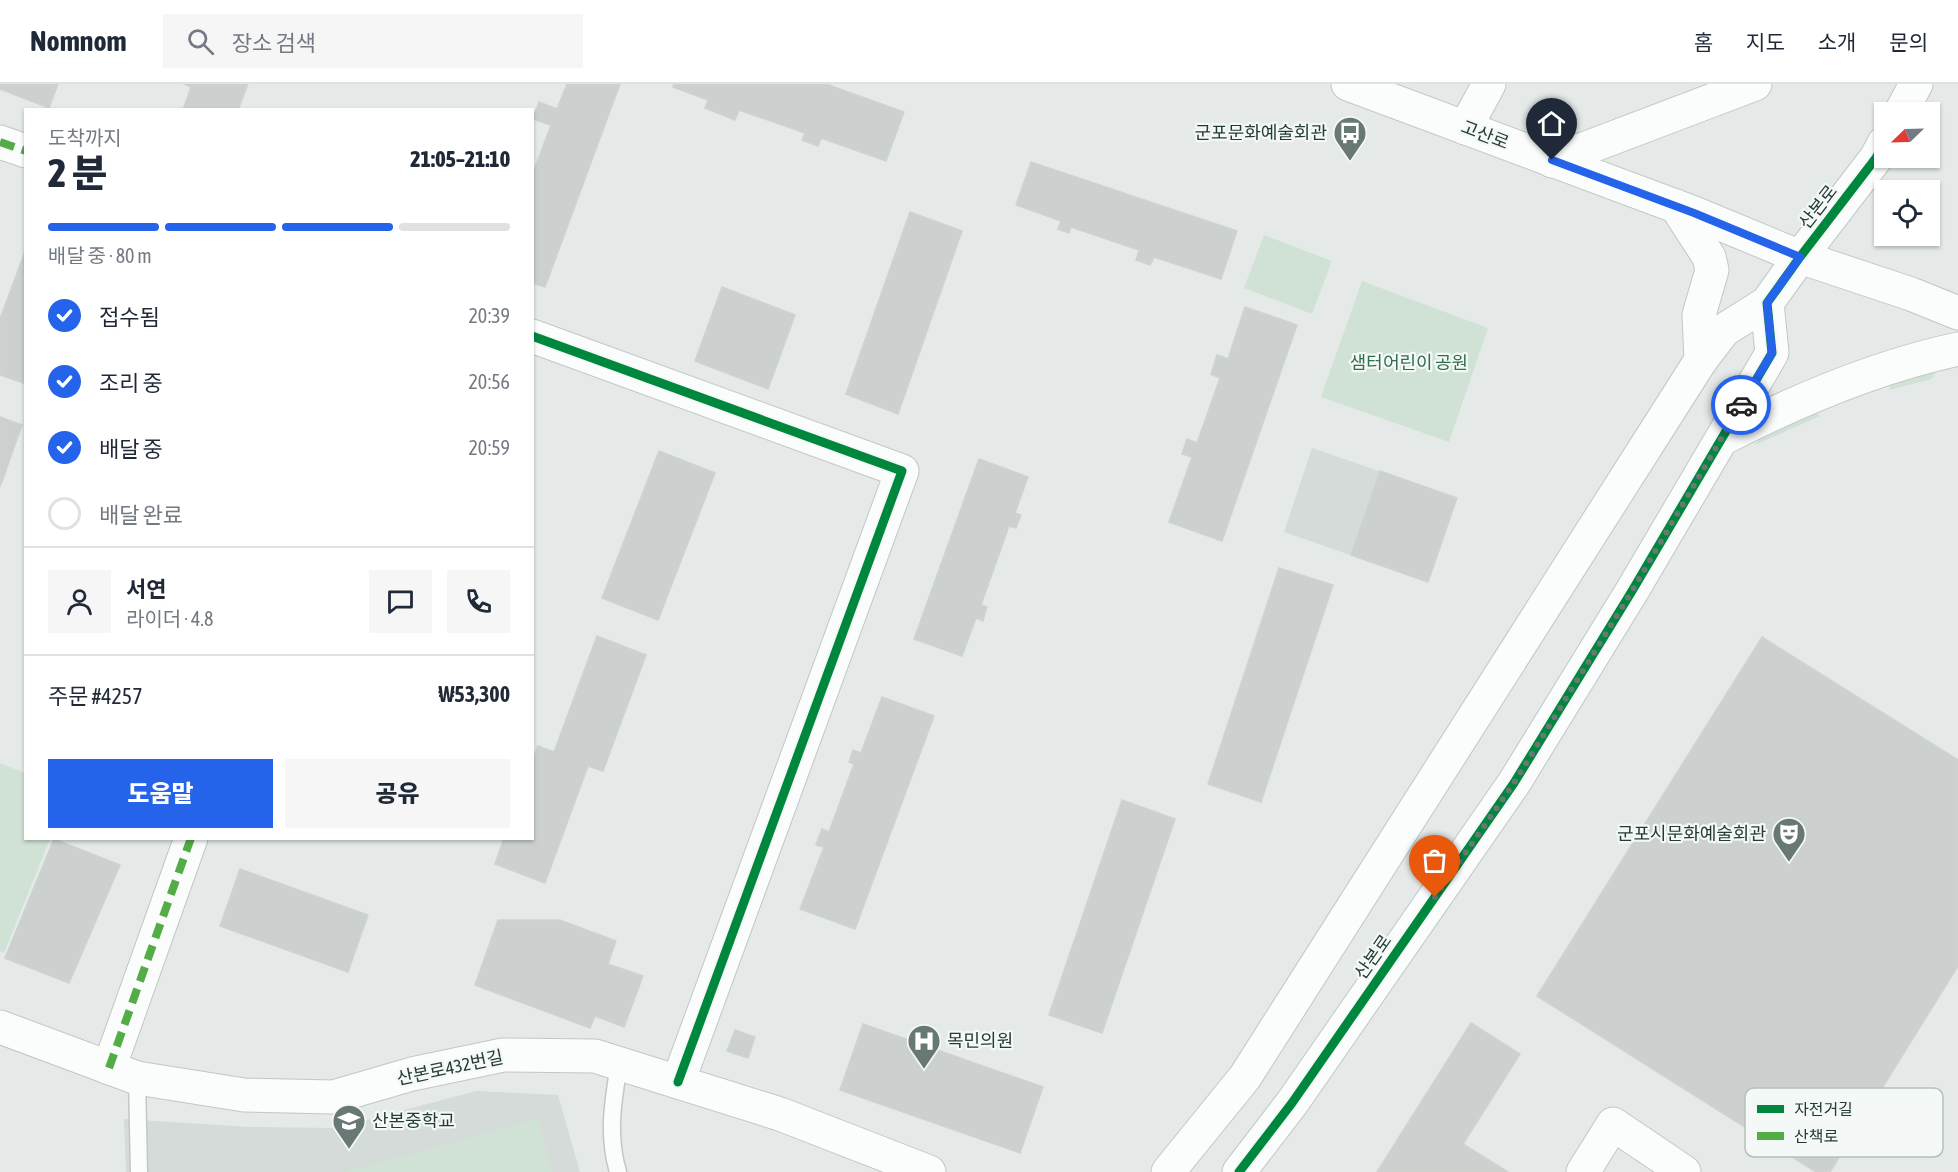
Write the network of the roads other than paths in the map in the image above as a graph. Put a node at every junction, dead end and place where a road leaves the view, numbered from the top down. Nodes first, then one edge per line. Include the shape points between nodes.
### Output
1 (1348, 84) edge
2 (1489, 84) edge
3 (1755, 84) edge
4 (1916, 84) edge
5 (1906, 102) edge
6 (1465, 128) junction
7 (0, 142) edge
8 (24, 150) edge
9 (1552, 160) junction
10 (1874, 161) edge
11 (1676, 206) junction
12 (1800, 257) junction
13 (1767, 303) junction
14 (1958, 313) edge
15 (534, 337) edge
16 (1958, 349) edge
17 (1701, 360) junction
18 (1722, 439) junction
19 (190, 840) edge
20 (0, 1027) edge
21 (619, 1064) junction
22 (123, 1073) junction
23 (678, 1082) junction
24 (139, 1172) edge
25 (618, 1172) edge
26 (929, 1172) edge
27 (1168, 1172) edge
28 (1239, 1172) edge
29 (1582, 1172) edge
30 (1684, 1172) edge

1 - 6 street, 고산로
2 - 6 street
3 - 9 street
4 - 5 street
6 - 9 street, 고산로
7 - 8 street
9 - 11 street, 고산로
10 - 12 street, 산본로
11 - 12 street, 고산로
11 - 17 street via 1709,257 1712,270 1699,315
12 - 13 street, 산본로
12 - 14 street, 고산로
13 - 17 street via 1724,330
13 - 18 street, 산본로 via 1772,353
15 - 23 street via 902,471
16 - 18 street via 1823,389
17 - 27 street via 1245,1077
18 - 28 street, 산본로 via 1514,783 1292,1103
19 - 22 street
20 - 22 street, 산본로432번길
21 - 22 street, 산본로432번길 via 595,1056 503,1054 333,1097 244,1095
21 - 23 street, 산본로432번길
21 - 25 lane via 611,1120
22 - 24 lane
23 - 26 street, 산본로432번길 via 780,1114
29 - 30 street via 1613,1124

